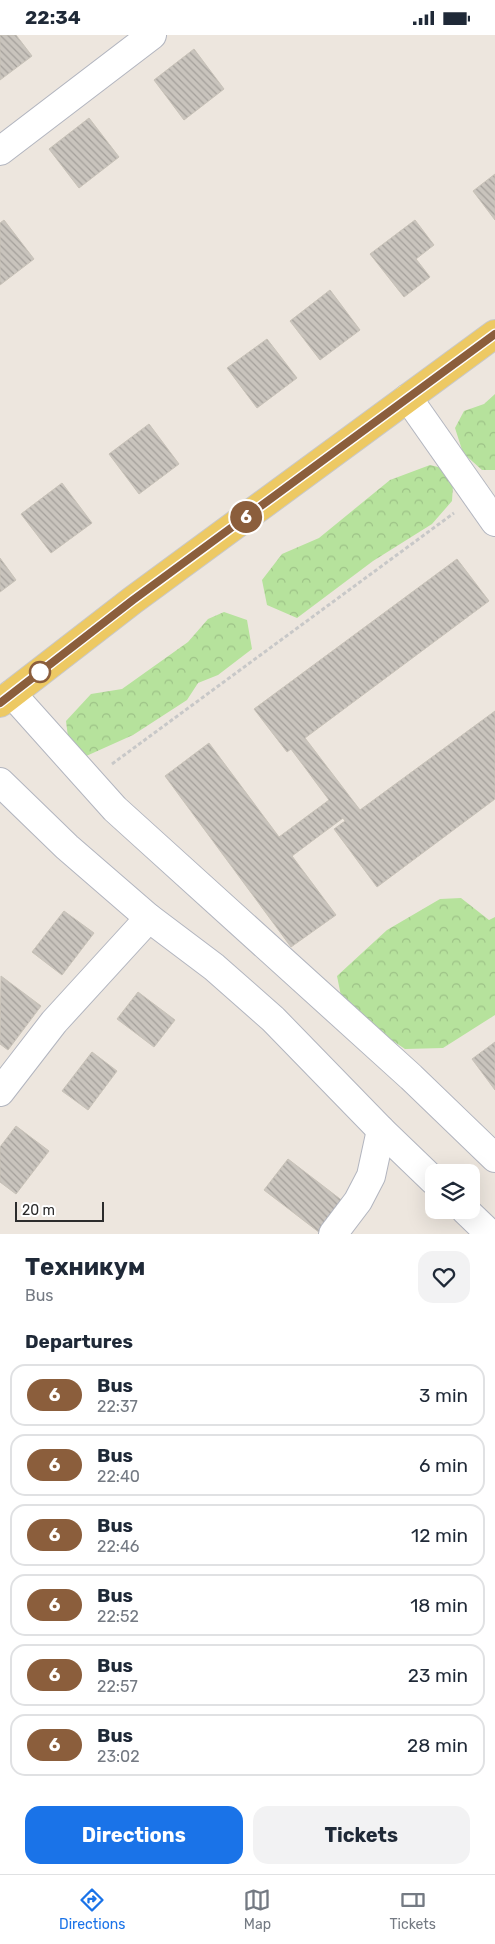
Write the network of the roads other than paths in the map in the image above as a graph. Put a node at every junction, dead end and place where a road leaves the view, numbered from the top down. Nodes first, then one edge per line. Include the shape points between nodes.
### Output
1 (152, 35) edge
2 (0, 151) edge
3 (495, 334) edge
4 (408, 399) junction
5 (495, 522) edge
6 (6, 698) edge
7 (0, 782) edge
8 (149, 919) junction
9 (0, 1091) edge
10 (381, 1130) junction
11 (495, 1158) edge
12 (425, 1172) edge
13 (474, 1219) edge
14 (333, 1234) edge
15 (490, 1234) edge

1 - 2 street
3 - 4 main road
4 - 5 street
4 - 6 main road via 133,600
6 - 11 street via 115,809 411,1077
7 - 8 street
8 - 9 street via 54,1022
8 - 10 street via 214,967 273,1019
10 - 12 street
10 - 14 street via 371,1176 358,1201
13 - 15 street

